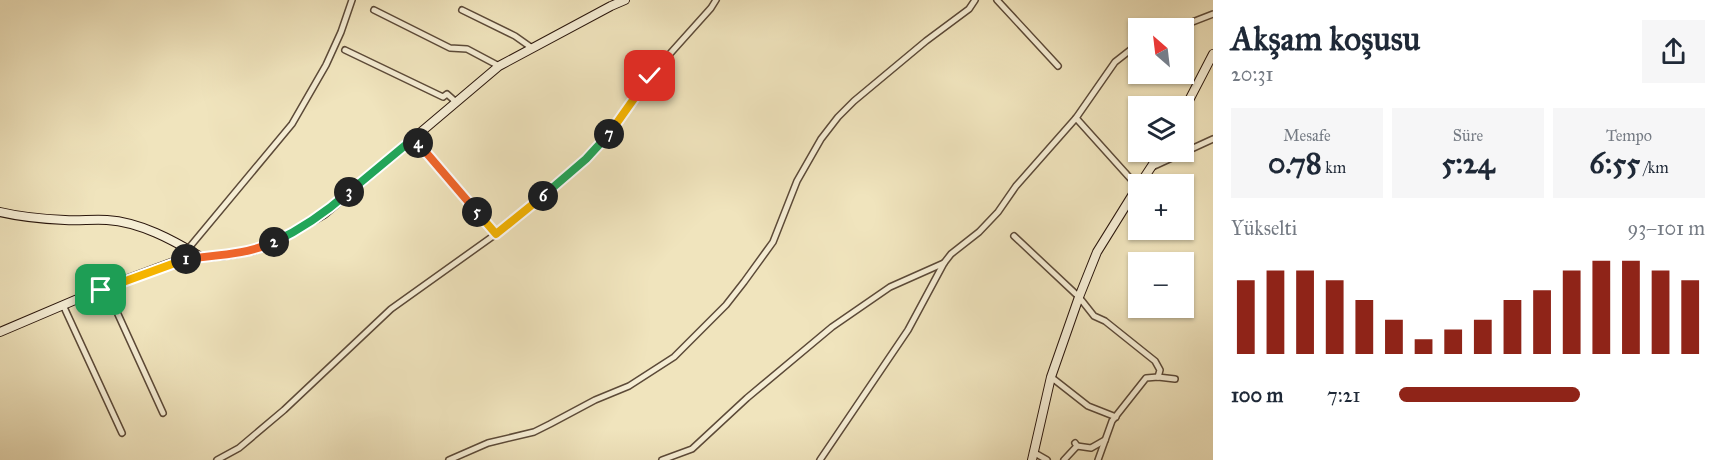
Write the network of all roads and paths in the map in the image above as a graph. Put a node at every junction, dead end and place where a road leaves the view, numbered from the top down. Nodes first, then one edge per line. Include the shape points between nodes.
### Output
1 (352, 0) edge
2 (625, 0) edge
3 (716, 0) edge
4 (975, 0) edge
5 (997, 0) edge
6 (374, 10) dead end
7 (462, 10) dead end
8 (1213, 14) edge
9 (1194, 21) edge
10 (532, 48) junction
11 (345, 50) dead end
12 (1128, 52) edge
13 (1213, 54) edge
14 (499, 66) junction
15 (1058, 66) dead end
16 (1191, 96) edge
17 (456, 102) junction
18 (1076, 118) junction
19 (414, 138) junction
20 (1213, 140) edge
21 (1154, 162) edge
22 (1150, 168) junction
23 (1128, 174) edge
24 (1146, 174) edge
25 (1128, 203) edge
26 (0, 212) edge
27 (496, 234) junction
28 (1014, 236) dead end
29 (188, 249) junction
30 (201, 257) junction
31 (944, 263) junction
32 (106, 288) junction
33 (1079, 297) junction
34 (63, 305) junction
35 (0, 333) edge
36 (1051, 377) junction
37 (1158, 377) junction
38 (1175, 379) dead end
39 (163, 413) dead end
40 (1116, 417) junction
41 (122, 433) dead end
42 (1105, 440) junction
43 (1033, 456) edge
44 (217, 460) edge
45 (450, 460) edge
46 (662, 460) edge
47 (820, 460) edge
48 (1047, 460) edge
49 (1064, 460) edge
50 (1098, 460) edge

1 - 29 street via 326,65 292,124
2 - 10 street
3 - 27 street via 586,159
4 - 45 street via 838,117 820,139 797,181 772,242 726,305 674,357 629,386 534,432 488,443
5 - 15 street
6 - 14 street via 450,48 466,49
7 - 10 street
8 - 9 street
10 - 14 street
11 - 17 street via 443,97 447,94
12 - 18 street via 1116,62
13 - 16 street
14 - 17 street
17 - 19 street
18 - 23 street
18 - 31 street via 998,212
19 - 27 street
19 - 30 street via 324,214 285,237 254,250
20 - 22 street
21 - 22 street
22 - 24 street
25 - 33 street via 1097,252
26 - 29 street via 19,217 108,219 140,227
27 - 44 street via 391,309 284,410 239,448
28 - 33 street
29 - 30 street
30 - 32 street via 182,259
31 - 46 street via 890,287 832,327 692,449
31 - 47 street via 908,330
32 - 34 street
32 - 39 street
33 - 36 street
33 - 37 street via 1094,316 1106,321 1155,361 1160,370
34 - 35 street
34 - 41 street
36 - 40 street via 1088,406
36 - 43 street
37 - 38 street
37 - 40 street via 1146,378
40 - 42 street
42 - 49 street via 1091,448 1076,444
42 - 50 street
43 - 48 street

